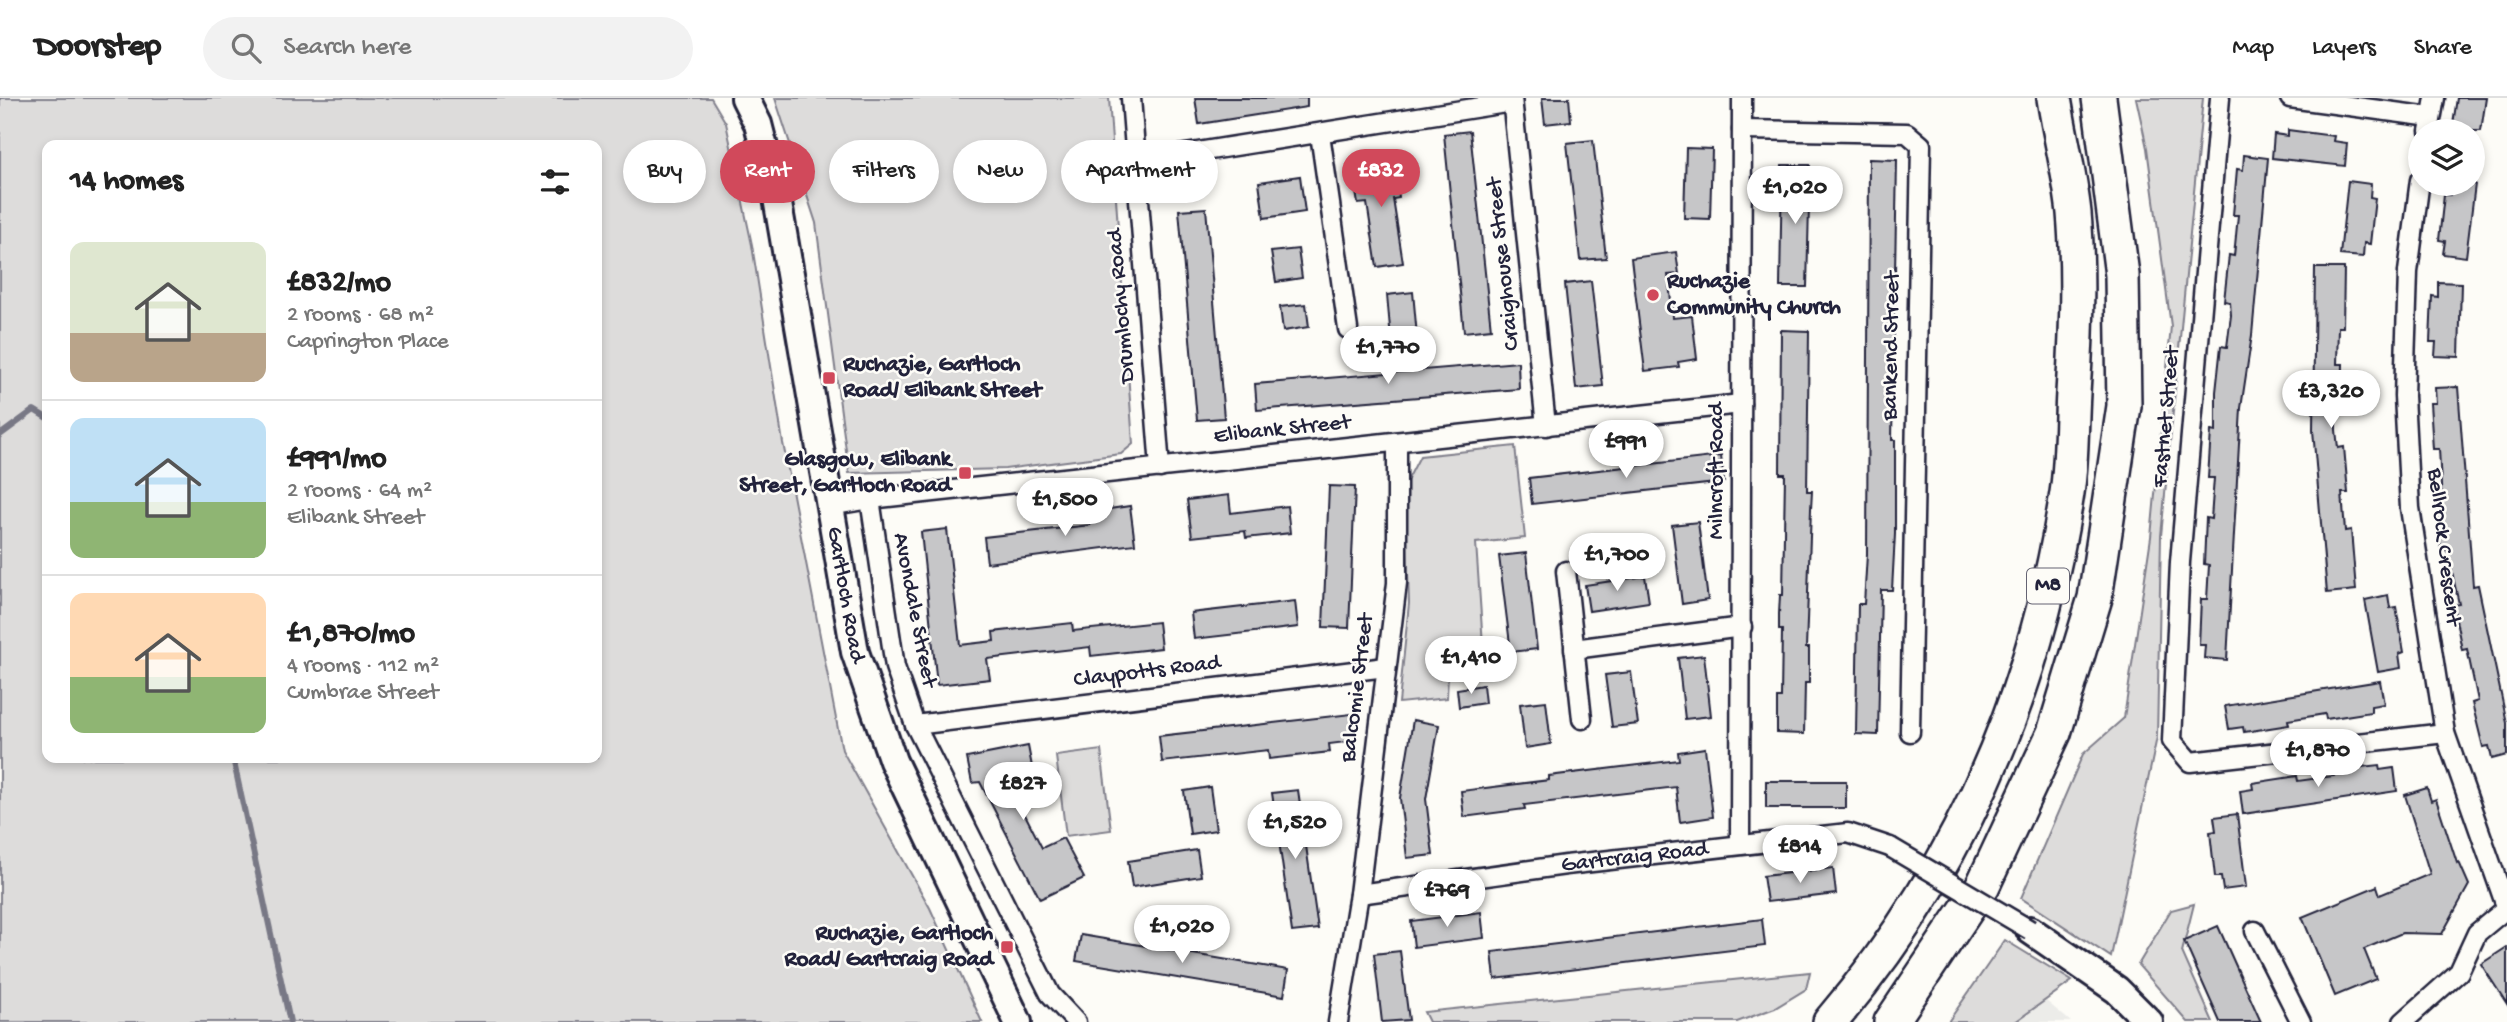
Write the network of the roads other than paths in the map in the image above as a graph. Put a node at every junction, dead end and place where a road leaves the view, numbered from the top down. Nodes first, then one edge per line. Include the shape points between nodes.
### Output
1 (745, 98) edge
2 (1130, 98) edge
3 (1742, 98) edge
4 (2054, 98) edge
5 (2099, 98) edge
6 (2220, 98) edge
7 (2290, 98) edge
8 (2435, 98) edge
9 (1512, 100) edge
10 (2431, 119) edge
11 (2408, 120) edge
12 (1742, 130) junction
13 (1320, 134) junction
14 (1133, 140) edge
15 (1218, 149) edge
16 (2418, 196) edge
17 (1138, 203) edge
18 (1348, 329) dead end
19 (1741, 404) junction
20 (1546, 426) junction
21 (1397, 442) junction
22 (1160, 468) junction
23 (870, 499) junction
24 (828, 506) junction
25 (1566, 572) dead end
26 (1742, 627) junction
27 (1574, 649) junction
28 (1385, 667) junction
29 (1582, 719) dead end
30 (915, 726) junction
31 (1910, 732) dead end
32 (2445, 733) junction
33 (1740, 844) junction
34 (1359, 894) junction
35 (2507, 908) edge
36 (2030, 930) joint
37 (2255, 931) dead end
38 (1018, 1022) edge
39 (1076, 1022) edge
40 (1338, 1022) edge
41 (1830, 1022) edge
42 (1891, 1022) edge
43 (2149, 1022) edge
44 (2301, 1022) edge
45 (2403, 1022) edge

1 - 24 main road, Gartloch Road via 758,124 777,198
2 - 14 street, Drumlochy Road
3 - 12 street, Milncroft Road
4 - 41 highway, M8 via 2074,213 2077,338 2067,491 2039,632 1995,758 1941,865 1857,991
5 - 42 highway, M8 via 2122,275 2124,406 2095,598 2054,733 1983,885
6 - 32 street, Fastnet Street via 2180,562 2172,741 2190,761
7 - 11 street
8 - 10 street
9 - 13 street
9 - 20 street, Craighouse Street
12 - 19 street, Milncroft Road
12 - 31 street, Bankend Street via 1907,133 1921,145
13 - 15 street
13 - 18 street
16 - 32 street, Bellrock Crescent via 2408,272 2404,396 2410,508
17 - 22 street, Drumlochy Road
19 - 20 street, Elibank Street
19 - 26 street, Milncroft Road
20 - 21 street, Elibank Street
21 - 22 street, Elibank Street
21 - 28 street, Balcomie Street via 1397,583
22 - 23 street, Elibank Street
23 - 24 street, Elibank Street
23 - 30 street, Avondale Street via 895,667
24 - 38 main road, Gartloch Road via 855,652 892,761
25 - 27 street
26 - 27 street
26 - 33 street, Milncroft Road
27 - 29 street
28 - 30 street, Claypotts Road
28 - 34 street, Balcomie Street
30 - 39 street, Avondale Street via 1050,994
32 - 35 street, Bellrock Crescent
33 - 34 street, Gartcraig Road
33 - 36 street, Gartcraig Road, bridge via 1848,834 1890,847
34 - 40 street, Balcomie Street
35 - 45 street via 2477,933 2459,972
36 - 43 main road, Gartcraig Road via 2117,990
37 - 44 street

